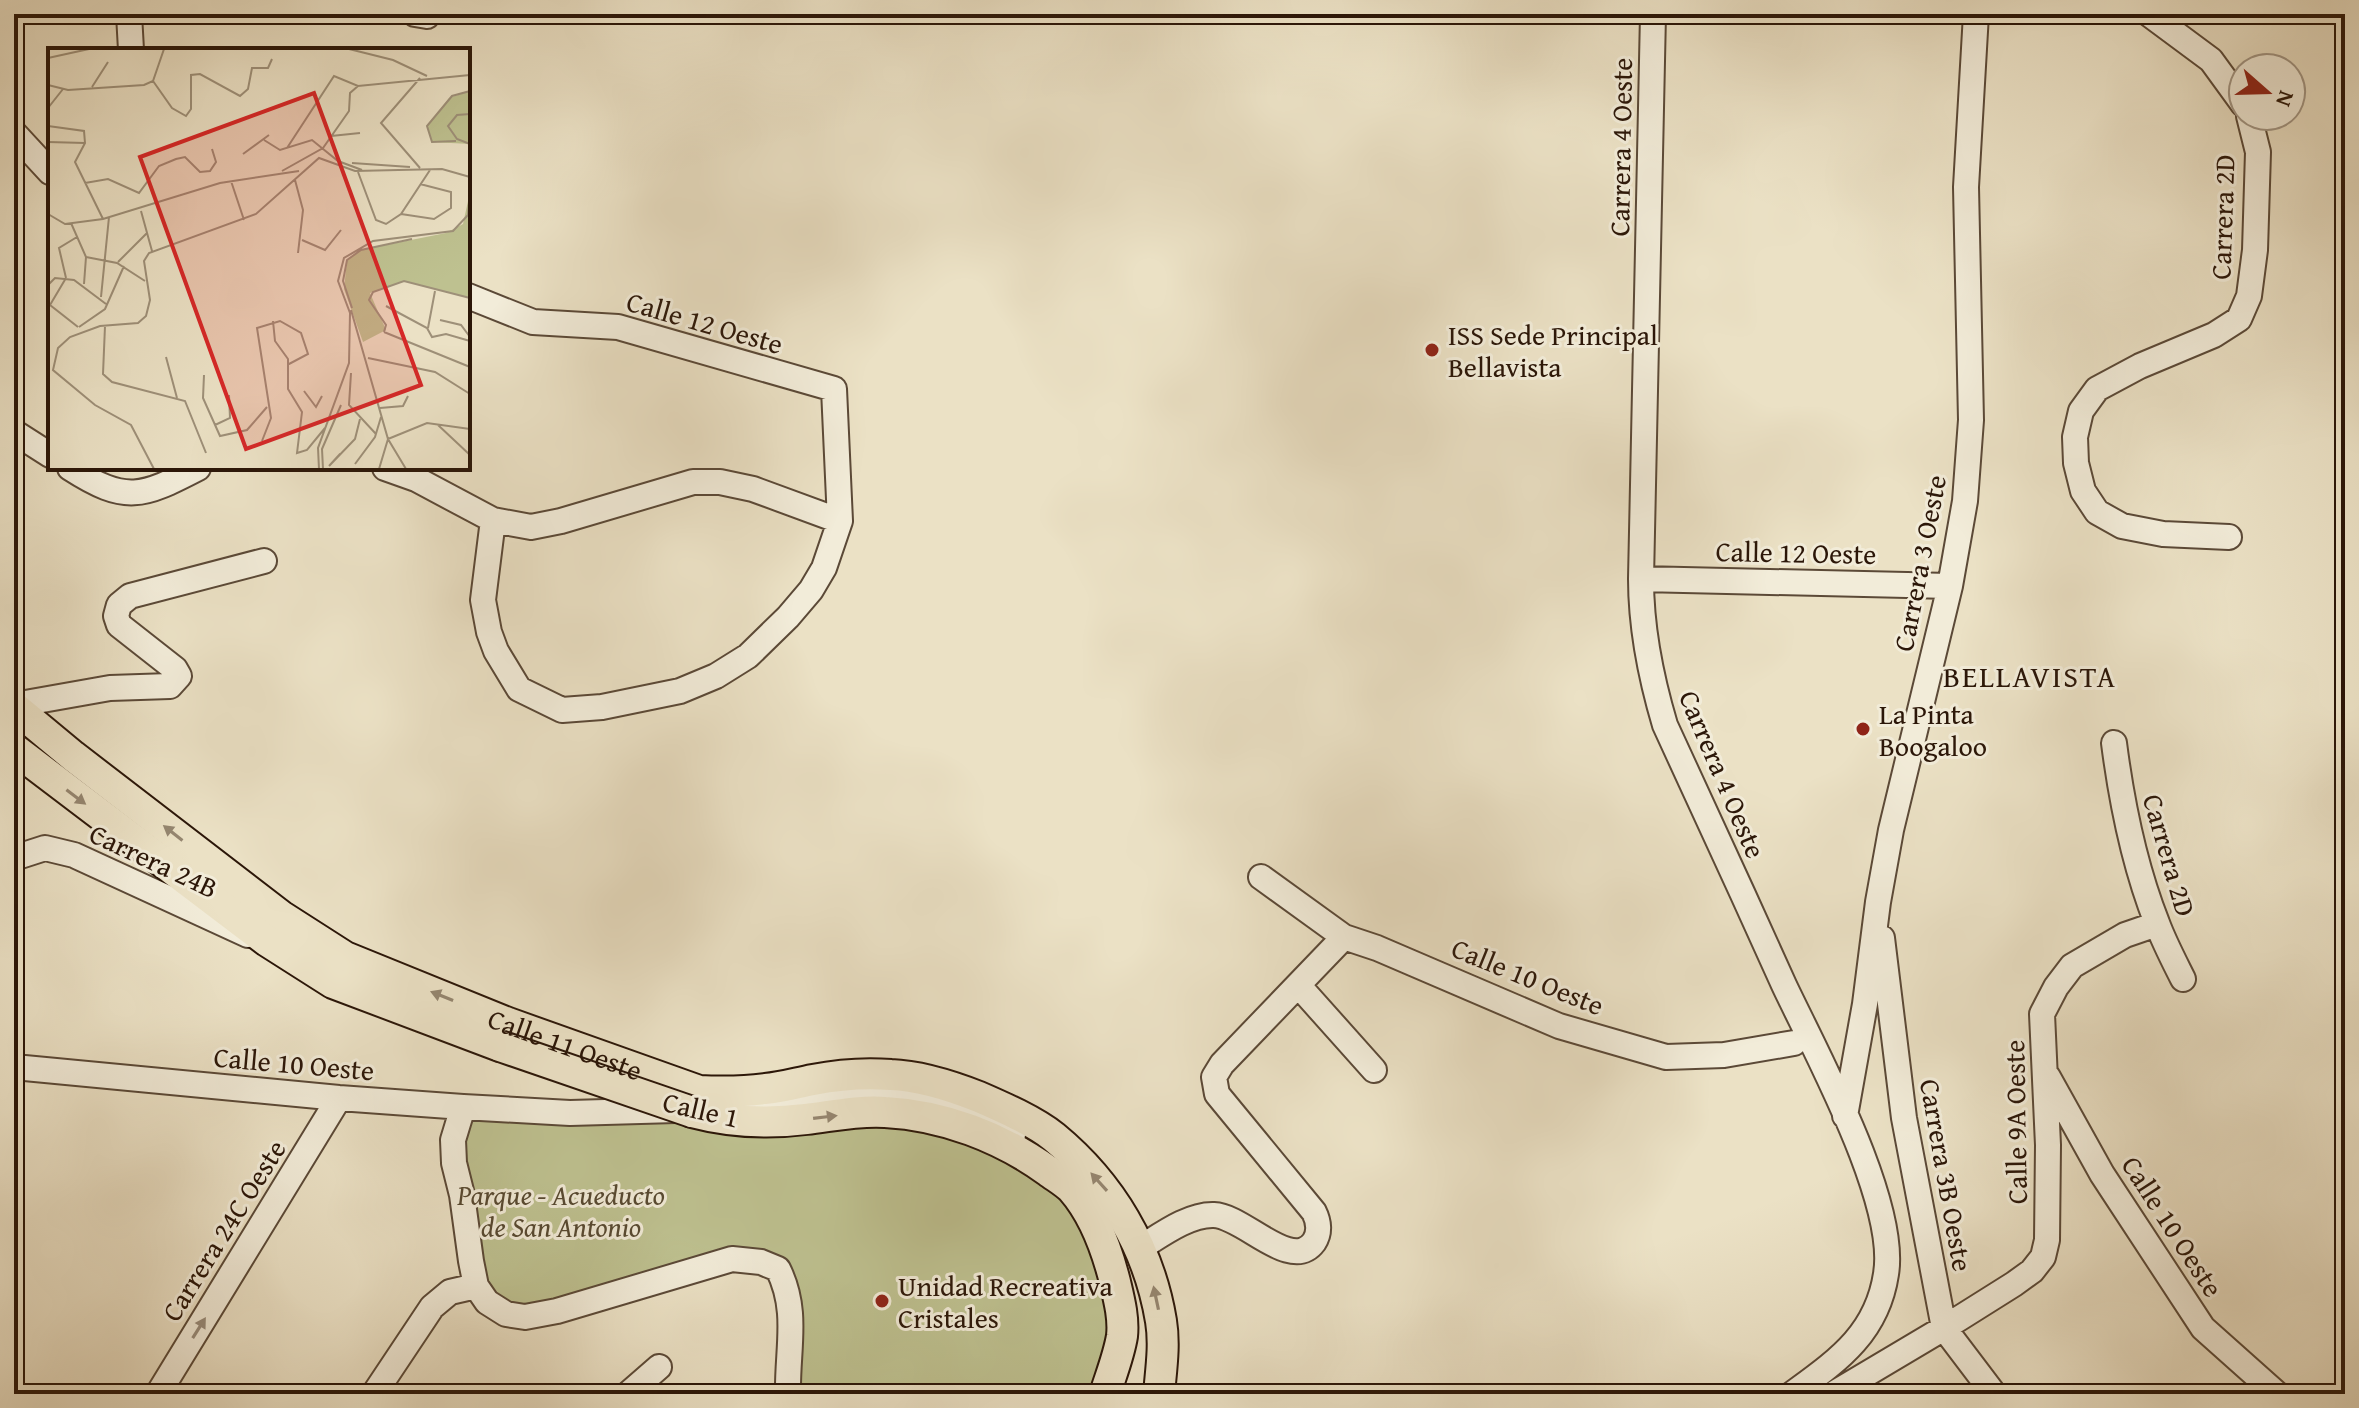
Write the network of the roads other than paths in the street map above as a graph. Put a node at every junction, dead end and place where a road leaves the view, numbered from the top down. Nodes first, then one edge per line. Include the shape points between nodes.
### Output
1 (129, 14) edge
2 (1653, 14) edge
3 (1976, 14) edge
4 (2149, 14) edge
5 (131, 48) edge
6 (2227, 82) edge
7 (2253, 132) edge
8 (14, 133) edge
9 (48, 170) edge
10 (470, 297) edge
11 (14, 432) edge
12 (48, 454) edge
13 (73, 470) edge
14 (194, 470) edge
15 (391, 470) edge
16 (493, 520) junction
17 (840, 521) junction
18 (2229, 537) dead end
19 (264, 561) dead end
20 (1641, 579) junction
21 (1950, 586) junction
22 (69, 695) junction
23 (14, 706) edge
24 (2114, 743) dead end
25 (14, 749) edge
26 (73, 756) junction
27 (14, 858) edge
28 (1261, 877) dead end
29 (1878, 902) junction
30 (2157, 924) junction
31 (1344, 937) junction
32 (267, 941) junction
33 (2183, 979) dead end
34 (1299, 986) junction
35 (1794, 1043) dead end
36 (14, 1067) edge
37 (2044, 1069) junction
38 (1374, 1070) dead end
39 (699, 1091) junction
40 (339, 1098) junction
41 (463, 1107) junction
42 (570, 1113) junction
43 (1845, 1116) junction
44 (1070, 1187) junction
45 (1140, 1248) junction
46 (476, 1286) junction
47 (1122, 1323) junction
48 (1944, 1328) junction
49 (659, 1367) dead end
50 (158, 1394) edge
51 (374, 1394) edge
52 (628, 1394) edge
53 (788, 1394) edge
54 (1105, 1394) edge
55 (1117, 1394) edge
56 (1157, 1394) edge
57 (1792, 1394) edge
58 (1833, 1394) edge
59 (1994, 1394) edge
60 (2277, 1394) edge

1 - 5 street
2 - 20 street, Carrera 4 Oeste
3 - 21 street, Carrera 3 Oeste via 1966,187 1971,420 1965,501
4 - 6 street via 2211,60
7 - 18 street, Carrera 2D via 2258,152 2255,250 2249,296 2239,319 2097,389 2081,411 2075,437 2083,491 2097,512 2122,526
8 - 9 street
10 - 17 street, Calle 12 Oeste via 533,322 618,327 834,389
11 - 12 street
13 - 14 street via 118,493 142,493
15 - 16 street
16 - 17 street via 531,527 693,482 720,482
16 - 17 street via 483,600 489,632 519,689 562,710 680,691 748,656 811,590
19 - 22 street via 130,596 119,605 119,625 175,669 176,683
20 - 21 street, Calle 12 Oeste
20 - 43 street, Carrera 4 Oeste via 1652,681 1665,725
21 - 29 street, Carrera 3 Oeste
22 - 23 street
22 - 26 street via 58,727
23 - 26 main road, Calle 11 Oeste
24 - 30 street, Carrera 2D via 2122,806
25 -> 32 main road
39 -> 26 main road, Calle 11 Oeste via 508,1023 345,957 281,916
27 - 32 street, Carrera 24B via 45,848 74,855
28 - 31 street, Calle 10 Oeste
29 - 43 street, Carrera 3 Oeste
29 - 48 street, Carrera 3B Oeste via 1904,1118
30 - 33 street, Carrera 2D
30 - 37 street, Calle 9A Oeste via 2125,935 2072,966 2042,1014
31 - 34 street
31 - 35 street, Calle 10 Oeste via 1559,1026 1666,1057 1724,1055
32 -> 44 main road, Calle 1, bridge via 333,983 716,1118 775,1121 883,1112 950,1122 1034,1161
34 - 38 street
34 - 45 street via 1214,1077 1217,1094 1314,1212 1314,1241 1295,1253 1282,1250 1228,1218 1206,1216
36 - 40 street, Calle 10 Oeste
37 - 48 street, Calle 9A Oeste via 2048,1145 2043,1257 2032,1271
37 - 60 street, Calle 10 Oeste via 2102,1174 2203,1328
39 - 42 street, Calle 10 Oeste
45 -> 39 main road, Calle 11 Oeste via 1107,1191 1052,1135 961,1090 912,1077 847,1075 768,1089
40 - 41 street, Calle 10 Oeste
50 -> 40 street, Carrera 24C Oeste
41 - 42 street, Calle 10 Oeste
41 - 46 street via 453,1140 454,1163
42 - 44 street, Calle 10 Oeste via 755,1107 838,1091 909,1092 993,1123 1041,1152
43 - 57 street, Carrera 4 Oeste via 1875,1190 1886,1236 1886,1274 1871,1323 1838,1360
44 - 47 main road via 1109,1259
45 - 47 main road
56 -> 45 main road, Calle 11 Oeste via 1161,1323
46 - 51 street via 450,1292 432,1307
46 - 53 street via 487,1302 506,1314 525,1317 732,1259 761,1262 778,1269 787,1286
47 - 54 main road
47 - 55 main road via 1123,1372
48 - 58 street
48 - 59 street
49 - 52 street

